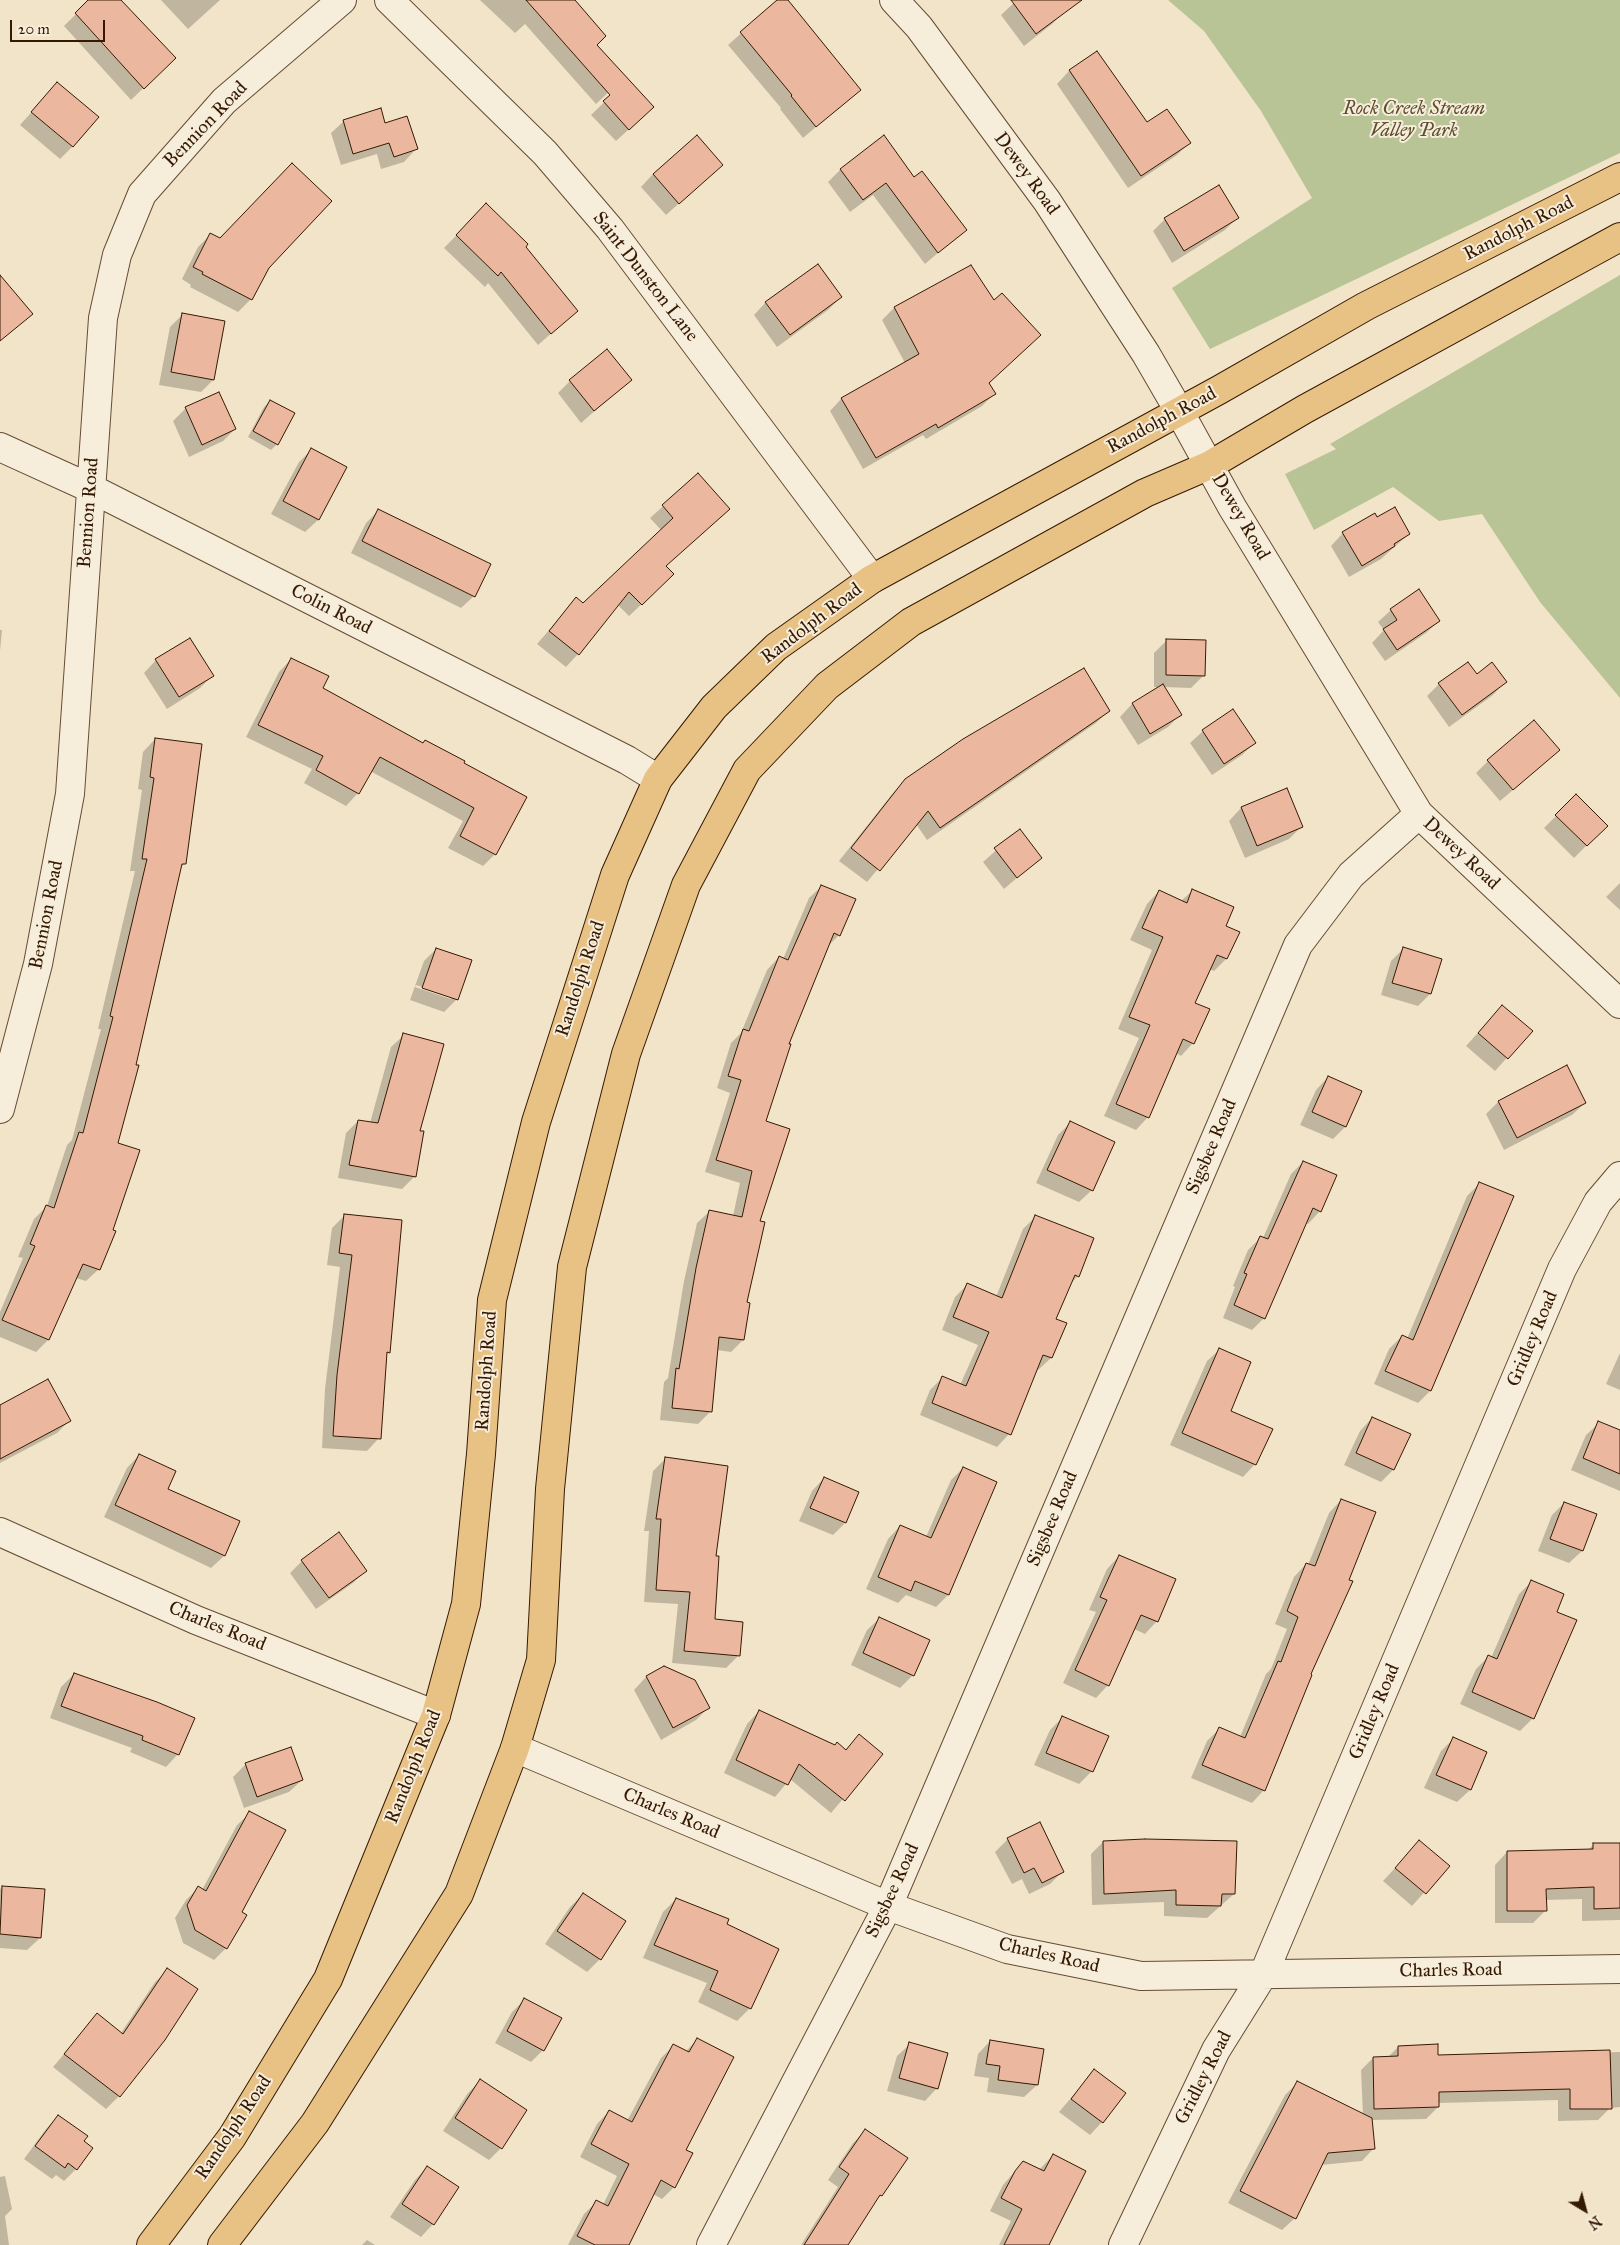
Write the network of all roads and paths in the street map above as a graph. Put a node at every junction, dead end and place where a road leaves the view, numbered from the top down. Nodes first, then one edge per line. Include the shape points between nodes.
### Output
1 (342, 0) edge
2 (389, 0) edge
3 (894, 0) edge
4 (1620, 178) edge
5 (1620, 237) edge
6 (1179, 411) junction
7 (0, 447) edge
8 (1210, 465) junction
9 (90, 488) junction
10 (872, 579) junction
11 (658, 778) junction
12 (1418, 814) junction
13 (1620, 1004) edge
14 (0, 1109) edge
15 (1620, 1176) edge
16 (0, 1532) edge
17 (436, 1715) junction
18 (515, 1748) junction
19 (888, 1906) junction
20 (1620, 1969) edge
21 (1264, 1973) junction
22 (151, 2245) edge
23 (222, 2245) edge
24 (711, 2245) edge
25 (1123, 2245) edge

1 - 9 street, Bennion Road via 224,101 142,194 117,255 103,318
2 - 10 street, Saint Dunston Lane via 545,153 610,229
3 - 6 street, Dewey Road via 919,27 1047,201
4 - 6 main road, Randolph Road via 1366,306
5 - 8 main road via 1305,409
6 - 8 street, Dewey Road
6 - 10 main road, Randolph Road
7 - 9 street, Colin Road
8 - 12 street, Dewey Road via 1232,507
8 - 18 main road via 1144,493 911,622 827,686 747,770 686,885 629,1044 572,1267 550,1489 541,1660
9 - 11 street, Colin Road
9 - 14 street, Bennion Road via 70,794 38,964
10 - 11 main road, Randolph Road via 776,647 714,707
11 - 17 main road, Randolph Road via 614,875 536,1122 492,1300 466,1604
12 - 13 street, Dewey Road
12 - 19 street, Sigsbee Road via 1351,875 1298,945
15 - 21 street, Gridley Road via 1598,1202 1562,1269
16 - 17 street, Charles Road via 196,1620
17 - 22 main road, Randolph Road via 328,1979 232,2137
18 - 19 street, Charles Road
18 - 23 main road via 459,1894 315,2123
19 - 21 street, Charles Road via 1007,1949 1141,1976
19 - 24 street, Sigsbee Road
20 - 21 street, Charles Road
21 - 25 street, Gridley Road via 1216,2050

